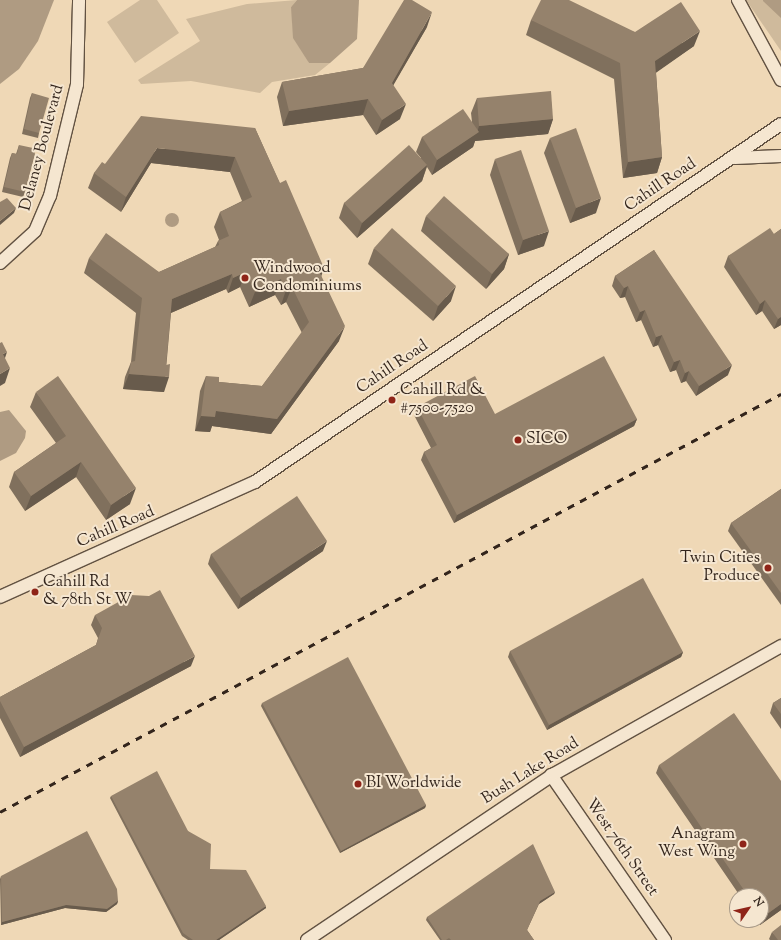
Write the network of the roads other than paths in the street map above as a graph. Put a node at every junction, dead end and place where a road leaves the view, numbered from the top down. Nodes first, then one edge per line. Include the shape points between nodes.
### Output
1 (79, 0) edge
2 (738, 0) edge
3 (781, 80) edge
4 (781, 124) edge
5 (781, 156) edge
6 (728, 160) junction
7 (0, 262) edge
8 (0, 597) edge
9 (781, 646) edge
10 (551, 775) junction
11 (307, 940) edge
12 (665, 940) edge

1 - 7 street, Delaney Boulevard via 77,84 50,196 35,231
2 - 3 street
4 - 6 street, Cahill Road
5 - 6 street via 749,155
6 - 8 street, Cahill Road via 255,482
9 - 10 street, Bush Lake Road
10 - 11 street, Bush Lake Road
10 - 12 street, West 76th Street

